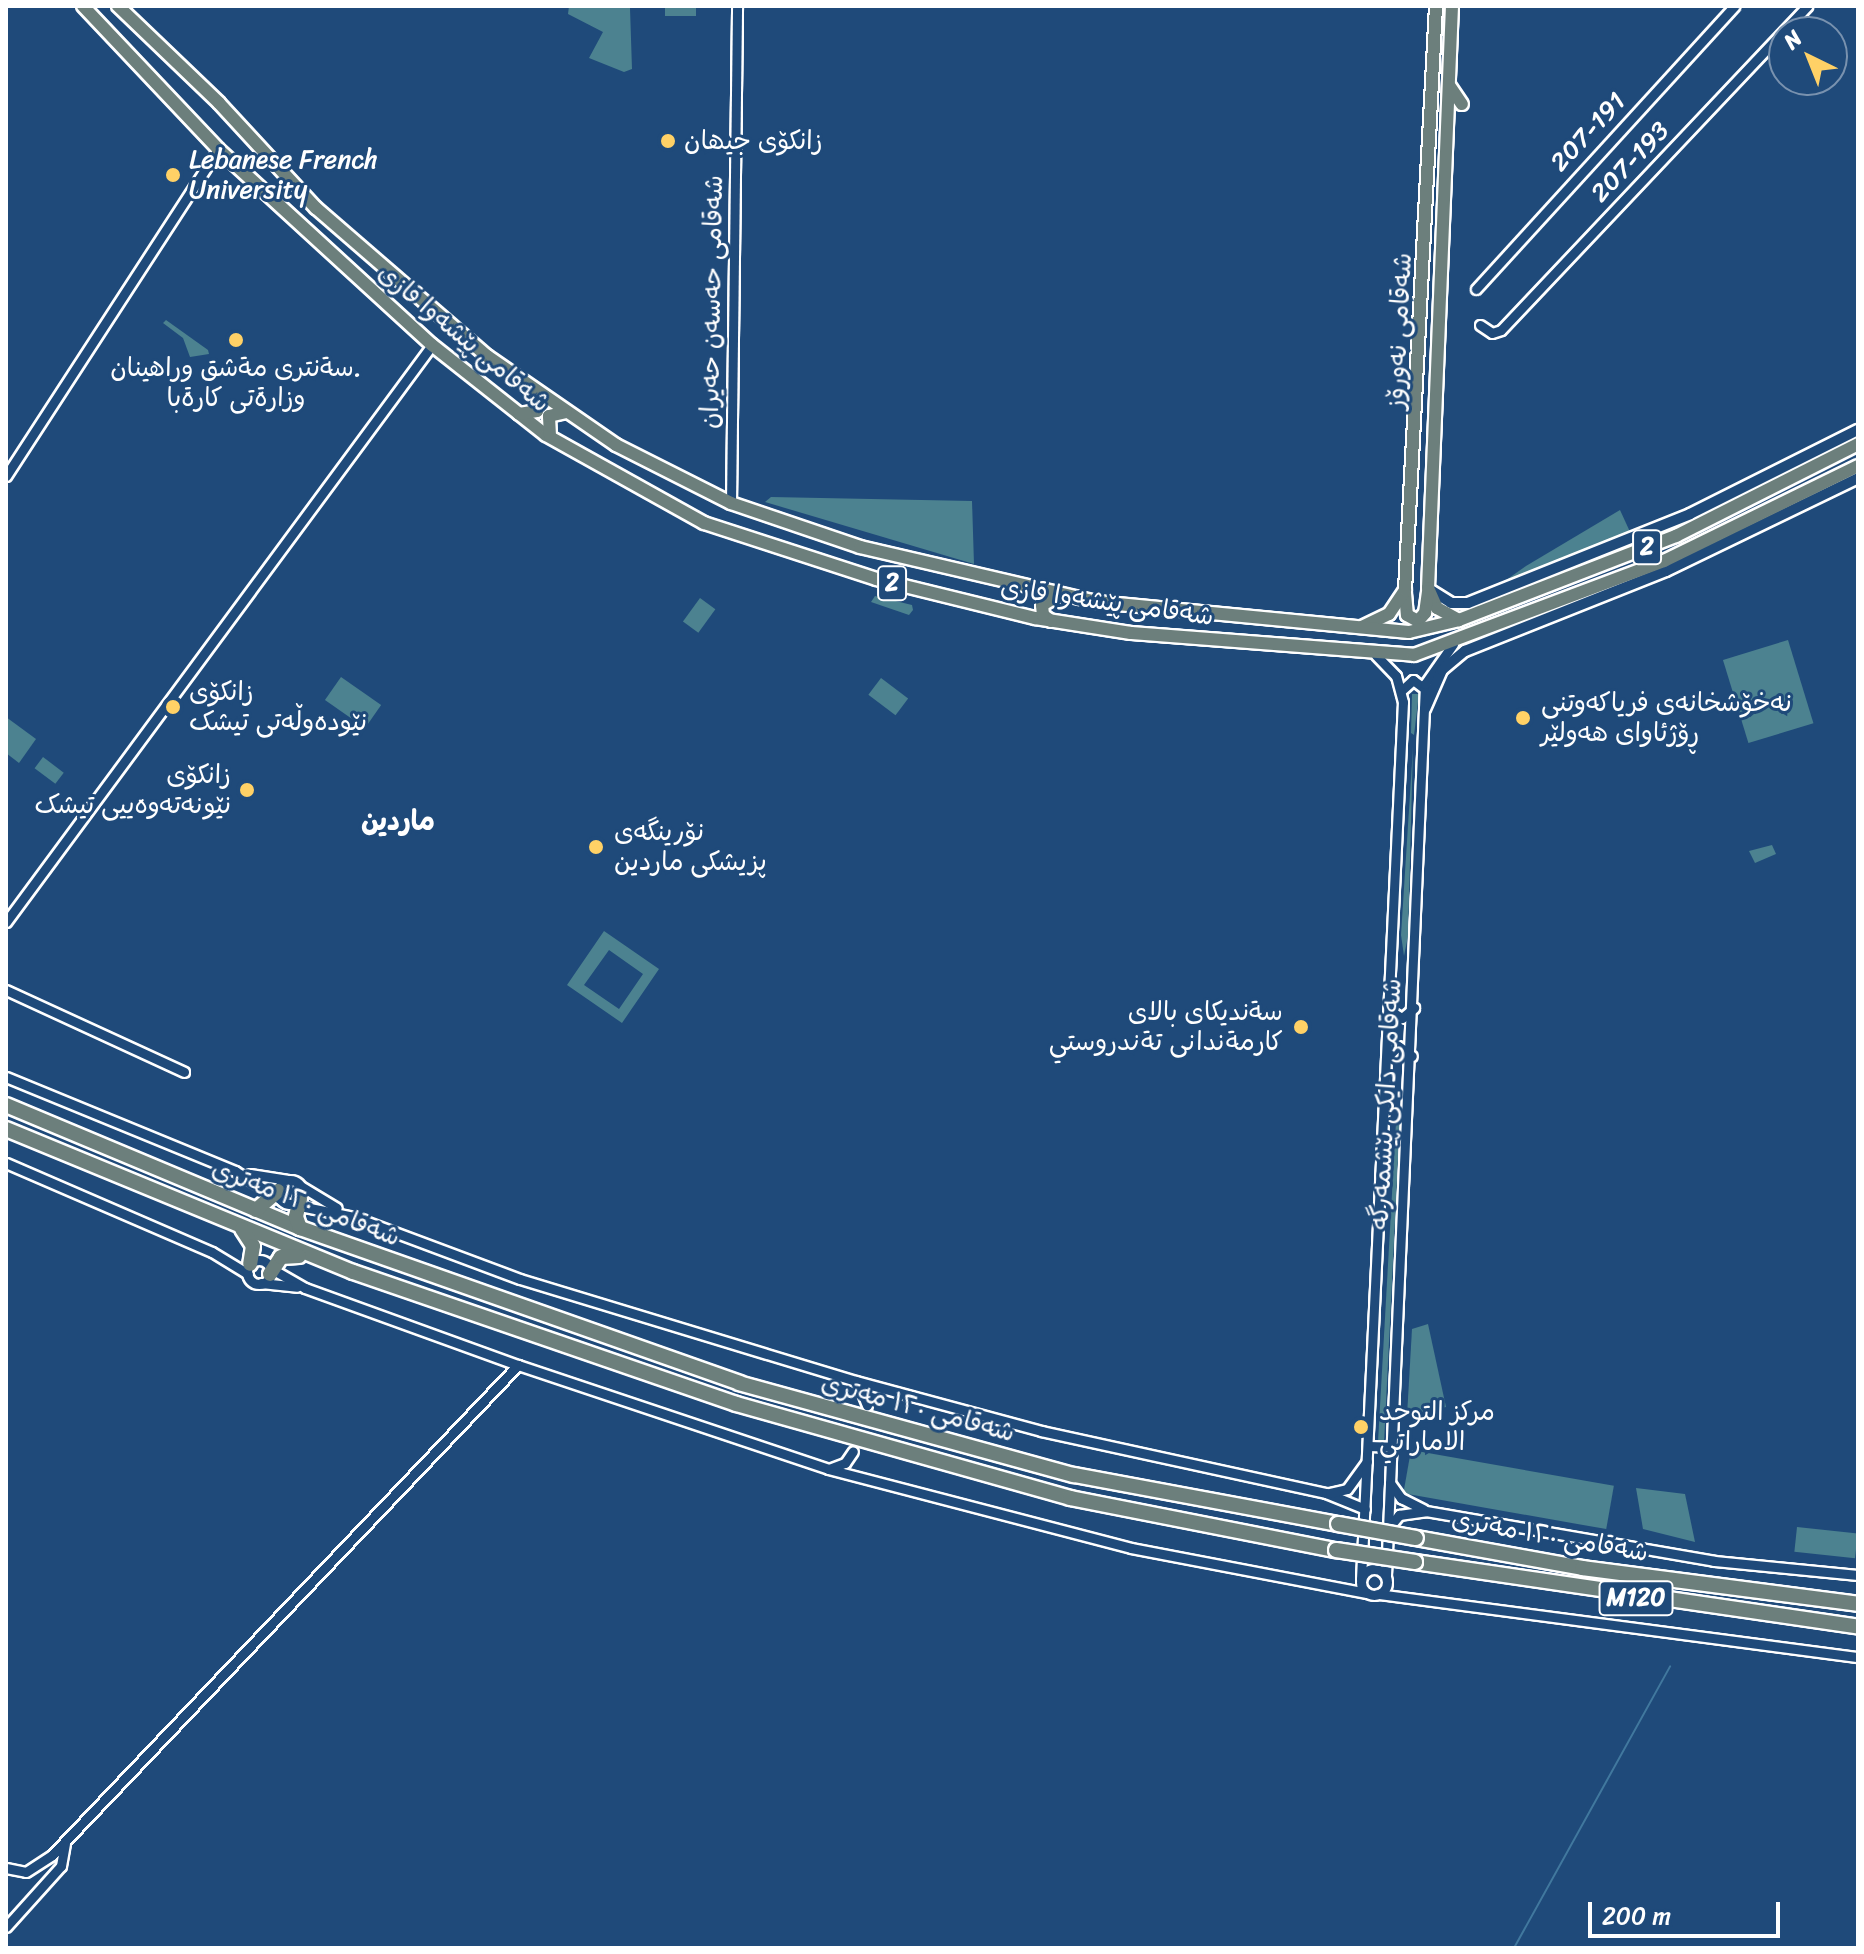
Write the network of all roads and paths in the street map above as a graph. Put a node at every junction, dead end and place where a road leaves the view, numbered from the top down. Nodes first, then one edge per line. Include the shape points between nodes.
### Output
1 (83, 6) edge
2 (118, 6) edge
3 (737, 6) edge
4 (1436, 6) edge
5 (1452, 6) edge
6 (1734, 6) edge
7 (1807, 6) edge
8 (1449, 85) junction
9 (1462, 104) dead end
10 (218, 149) junction
11 (1476, 289) dead end
12 (1480, 325) dead end
13 (1448, 342) dead end
14 (432, 345) junction
15 (1437, 352) junction
16 (535, 390) junction
17 (566, 412) junction
18 (516, 413) junction
19 (1858, 430) edge
20 (555, 441) junction
21 (1858, 444) edge
22 (1858, 466) edge
23 (6, 476) edge
24 (1858, 478) edge
25 (731, 503) junction
26 (1783, 510) junction
27 (1605, 556) junction
28 (1015, 586) junction
29 (1428, 588) junction
30 (1405, 590) junction
31 (1057, 596) junction
32 (1010, 613) junction
33 (1459, 620) junction
34 (1052, 622) junction
35 (1354, 628) junction
36 (1475, 641) junction
37 (1453, 644) junction
38 (1376, 655) junction
39 (1425, 689) junction
40 (1402, 691) junction
41 (1425, 709) junction
42 (1401, 743) junction
43 (1423, 743) junction
44 (6, 922) edge
45 (6, 990) edge
46 (1414, 1008) junction
47 (1389, 1010) junction
48 (83, 1013) dead end
49 (71, 1019) junction
50 (1412, 1056) junction
51 (1387, 1058) junction
52 (184, 1072) dead end
53 (6, 1077) edge
54 (6, 1105) edge
55 (6, 1129) edge
56 (6, 1163) edge
57 (235, 1171) junction
58 (289, 1195) junction
59 (256, 1210) junction
60 (354, 1217) junction
61 (300, 1228) junction
62 (242, 1229) junction
63 (320, 1259) junction
64 (252, 1265) junction
65 (269, 1274) junction
66 (305, 1288) junction
67 (518, 1365) junction
68 (856, 1381) junction
69 (867, 1405) dead end
70 (1368, 1446) junction
71 (1392, 1447) junction
72 (853, 1451) dead end
73 (1368, 1459) junction
74 (828, 1469) junction
75 (1390, 1483) junction
76 (1326, 1493) junction
77 (1365, 1509) junction
78 (1426, 1511) junction
79 (1388, 1531) junction
80 (1858, 1575) edge
81 (1387, 1578) junction
82 (1361, 1587) junction
83 (1378, 1594) junction
84 (1408, 1599) junction
85 (1858, 1604) edge
86 (1858, 1627) edge
87 (1858, 1657) edge
88 (65, 1843) junction
89 (6, 1868) edge
90 (6, 1927) edge

1 - 10 main road, شەقامی پێشەوا قازی / 2
2 - 16 main road, شەقامی پێشەوا قازی / 2 via 326,217 470,343
3 - 25 street, شەقامی حەسەن حەیران
4 - 30 main road, شەقامی نەورۆز via 1426,95
5 - 8 main road, شەقامی نەورۆز
6 - 11 street, 207-191
7 - 12 street, 207-193 via 1501,330 1492,333
8 - 9 main road
8 - 15 main road, شەقامی نەورۆز
10 - 14 main road, شەقامی پێشەوا قازی / 2
10 - 23 street
13 - 15 main road
14 - 18 main road, شەقامی پێشەوا قازی / 2
14 - 44 street
15 - 29 main road, شەقامی نەورۆز
16 - 17 main road, شەقامی پێشەوا قازی / 2
16 - 18 main road via 541,398 537,411
17 - 20 main road via 557,411 547,421
17 - 25 main road, شەقامی پێشەوا قازی / 2 via 616,445
18 - 20 main road, شەقامی پێشەوا قازی / 2
19 - 27 main road
20 - 32 main road, شەقامی پێشەوا قازی / 2 via 704,523 825,566
21 - 27 main road, شەقامی پێشەوا قازی / 2 via 1676,536
22 - 26 main road, شەقامی پێشەوا قازی / 2
24 - 26 main road
25 - 28 main road, شەقامی پێشەوا قازی / 2 via 792,528
26 - 36 main road, شەقامی پێشەوا قازی / 2
27 - 29 main road via 1468,603 1451,603
27 - 33 main road, شەقامی پێشەوا قازی / 2
28 - 31 main road, شەقامی پێشەوا قازی / 2
28 - 32 main road via 1025,592 1027,602 1021,611
29 - 30 main road via 1425,613 1416,621 1406,614
29 - 33 main road via 1437,608
30 - 35 main road via 1382,620
31 - 34 main road via 1042,605 1043,615
31 - 35 main road, شەقامی پێشەوا قازی / 2
32 - 34 main road, شەقامی پێشەوا قازی / 2
33 - 35 main road, شەقامی پێشەوا قازی / 2 via 1409,632
34 - 38 main road, شەقامی پێشەوا قازی / 2
36 - 37 main road, شەقامی پێشەوا قازی / 2
36 - 41 main road via 1446,665
37 - 38 main road, شەقامی پێشەوا قازی / 2 via 1414,655
37 - 39 street, شەقامی دایکی پێشمەرگە via 1432,668
38 - 40 street via 1392,669
39 - 40 street via 1411,680
39 - 41 street, شەقامی دایکی پێشمەرگە
40 - 42 street, شەقامی دایکی پێشمەرگە
41 - 43 street, شەقامی دایکی پێشمەرگە
42 - 43 street
42 - 47 street, شەقامی دایکی پێشمەرگە
43 - 46 street, شەقامی دایکی پێشمەرگە
45 - 49 street
46 - 47 street via 1402,1018
46 - 50 street, شەقامی دایکی پێشمەرگە
47 - 51 street, شەقامی دایکی پێشمەرگە
48 - 49 street
49 - 52 street
50 - 51 street via 1398,1046
50 - 71 street, شەقامی دایکی پێشمەرگە
51 - 70 street, شەقامی دایکی پێشمەرگە
53 - 57 street
54 - 59 highway, شەقامی ١٢٠ مەتری
55 - 62 highway, شەقامی ١٢٠ مەتری
56 - 64 street
57 - 58 street
57 - 58 street
58 - 59 highway
58 - 60 street
58 - 60 street
58 - 61 highway
59 - 61 highway, شەقامی ١٢٠ مەتری
60 - 68 street via 508,1275
61 - 85 highway, شەقامی ١٢٠ مەتری / M120, bridge via 739,1383 1074,1475 1582,1568
62 - 63 highway, شەقامی ١٢٠ مەتری
62 - 64 highway via 253,1246
63 - 65 highway via 283,1256
63 - 86 highway, شەقامی ١٢٠ مەتری / M120, bridge via 736,1404 1070,1498 1336,1550
64 - 65 street
64 - 65 street
65 - 66 street
65 - 66 street
66 - 67 street
67 - 74 street
67 - 88 street
68 - 69 street via 865,1391
68 - 76 street via 1041,1431
70 - 71 street
70 - 73 street, شەقامی دایکی پێشمەرگە
71 - 75 street, شەقامی دایکی پێشمەرگە
72 - 74 street via 842,1466
73 - 76 street via 1347,1489
73 - 77 street, شەقامی دایکی پێشمەرگە
74 - 82 street via 1131,1548
75 - 78 street via 1407,1503
75 - 79 street, شەقامی دایکی پێشمەرگە
76 - 77 street
77 - 82 street, شەقامی دایکی پێشمەرگە
78 - 79 street via 1399,1515
78 - 80 street via 1714,1561
79 - 81 street, شەقامی دایکی پێشمەرگە
81 - 82 street via 1372,1568
81 - 83 street
81 - 84 street
82 - 83 street
83 - 84 street
84 - 87 street
88 - 89 street via 37,1868
88 - 90 street via 61,1866

